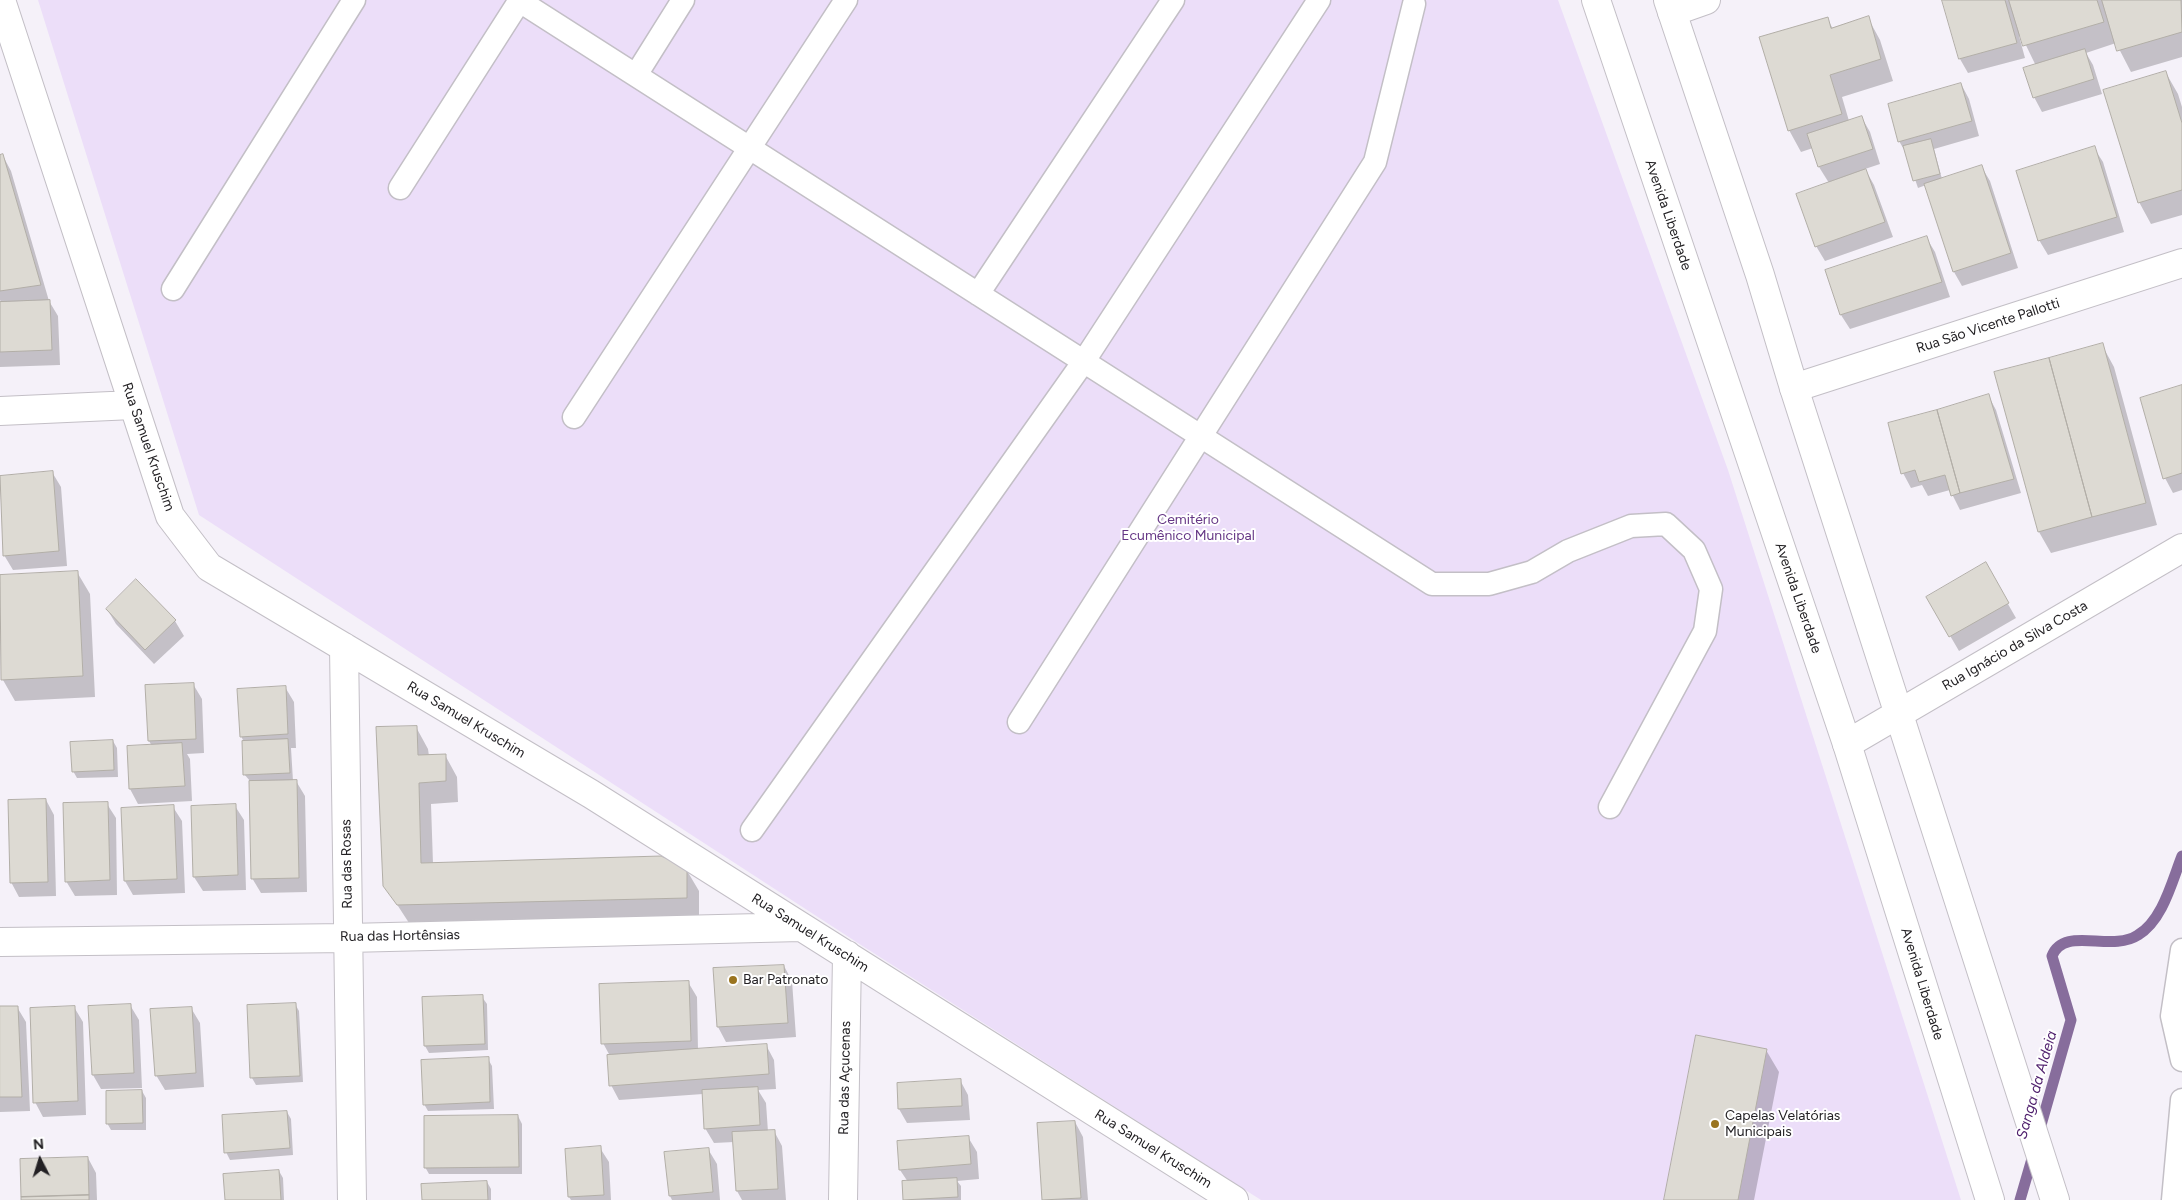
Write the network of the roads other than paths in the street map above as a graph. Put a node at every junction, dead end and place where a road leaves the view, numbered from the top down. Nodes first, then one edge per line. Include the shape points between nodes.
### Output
1 (1, 0) edge
2 (354, 0) edge
3 (519, 0) edge
4 (683, 0) edge
5 (846, 0) edge
6 (1173, 0) edge
7 (1319, 0) edge
8 (1596, 0) edge
9 (1706, 0) edge
10 (1414, 4) dead end
11 (1670, 6) edge
12 (636, 75) junction
13 (750, 148) junction
14 (400, 188) dead end
15 (2182, 263) edge
16 (173, 289) dead end
17 (978, 294) junction
18 (1084, 361) junction
19 (1794, 388) junction
20 (132, 405) junction
21 (0, 411) edge
22 (574, 417) dead end
23 (1200, 436) junction
24 (2182, 548) edge
25 (344, 647) junction
26 (1899, 713) junction
27 (1019, 722) dead end
28 (1847, 744) junction
29 (1610, 807) dead end
30 (752, 830) dead end
31 (801, 926) junction
32 (348, 938) junction
33 (0, 942) edge
34 (2182, 950) edge
35 (847, 955) junction
36 (2182, 1060) edge
37 (2182, 1100) edge
38 (352, 1200) edge
39 (843, 1200) edge
40 (1234, 1200) edge
41 (1990, 1200) edge
42 (2055, 1200) edge
43 (2173, 1200) edge

1 - 20 street, Rua Samuel Kruschim
2 - 16 lane
3 - 12 lane
3 - 14 lane
4 - 12 lane
5 - 13 lane
6 - 17 lane
7 - 18 lane
8 - 28 street, Avenida Liberdade
9 - 11 street
10 - 23 lane via 1375,162
11 - 19 street via 1760,275
12 - 13 lane
13 - 17 lane
13 - 22 lane
15 - 19 street, Rua São Vicente Pallotti
17 - 18 lane
18 - 23 lane
18 - 30 lane
19 - 26 street
20 - 21 street
20 - 25 street, Rua Samuel Kruschim via 170,516 209,566
23 - 27 lane
23 - 29 lane via 1432,584 1489,584 1532,572 1568,551 1631,526 1666,524 1694,550 1711,589 1705,630
24 - 26 street, Rua Ignácio da Silva Costa
25 - 31 street, Rua Samuel Kruschim via 590,794
25 - 32 street, Rua das Rosas
26 - 28 street, Rua Ignácio da Silva Costa
26 - 42 street
28 - 41 street, Avenida Liberdade
31 - 32 street, Rua das Hortênsias
31 - 35 street, Rua Samuel Kruschim
32 - 33 street, Rua das Hortênsias
32 - 38 street, Rua das Rosas
34 - 36 lane via 2172,1016
35 - 39 street, Rua das Açucenas
35 - 40 street, Rua Samuel Kruschim
37 - 43 lane

